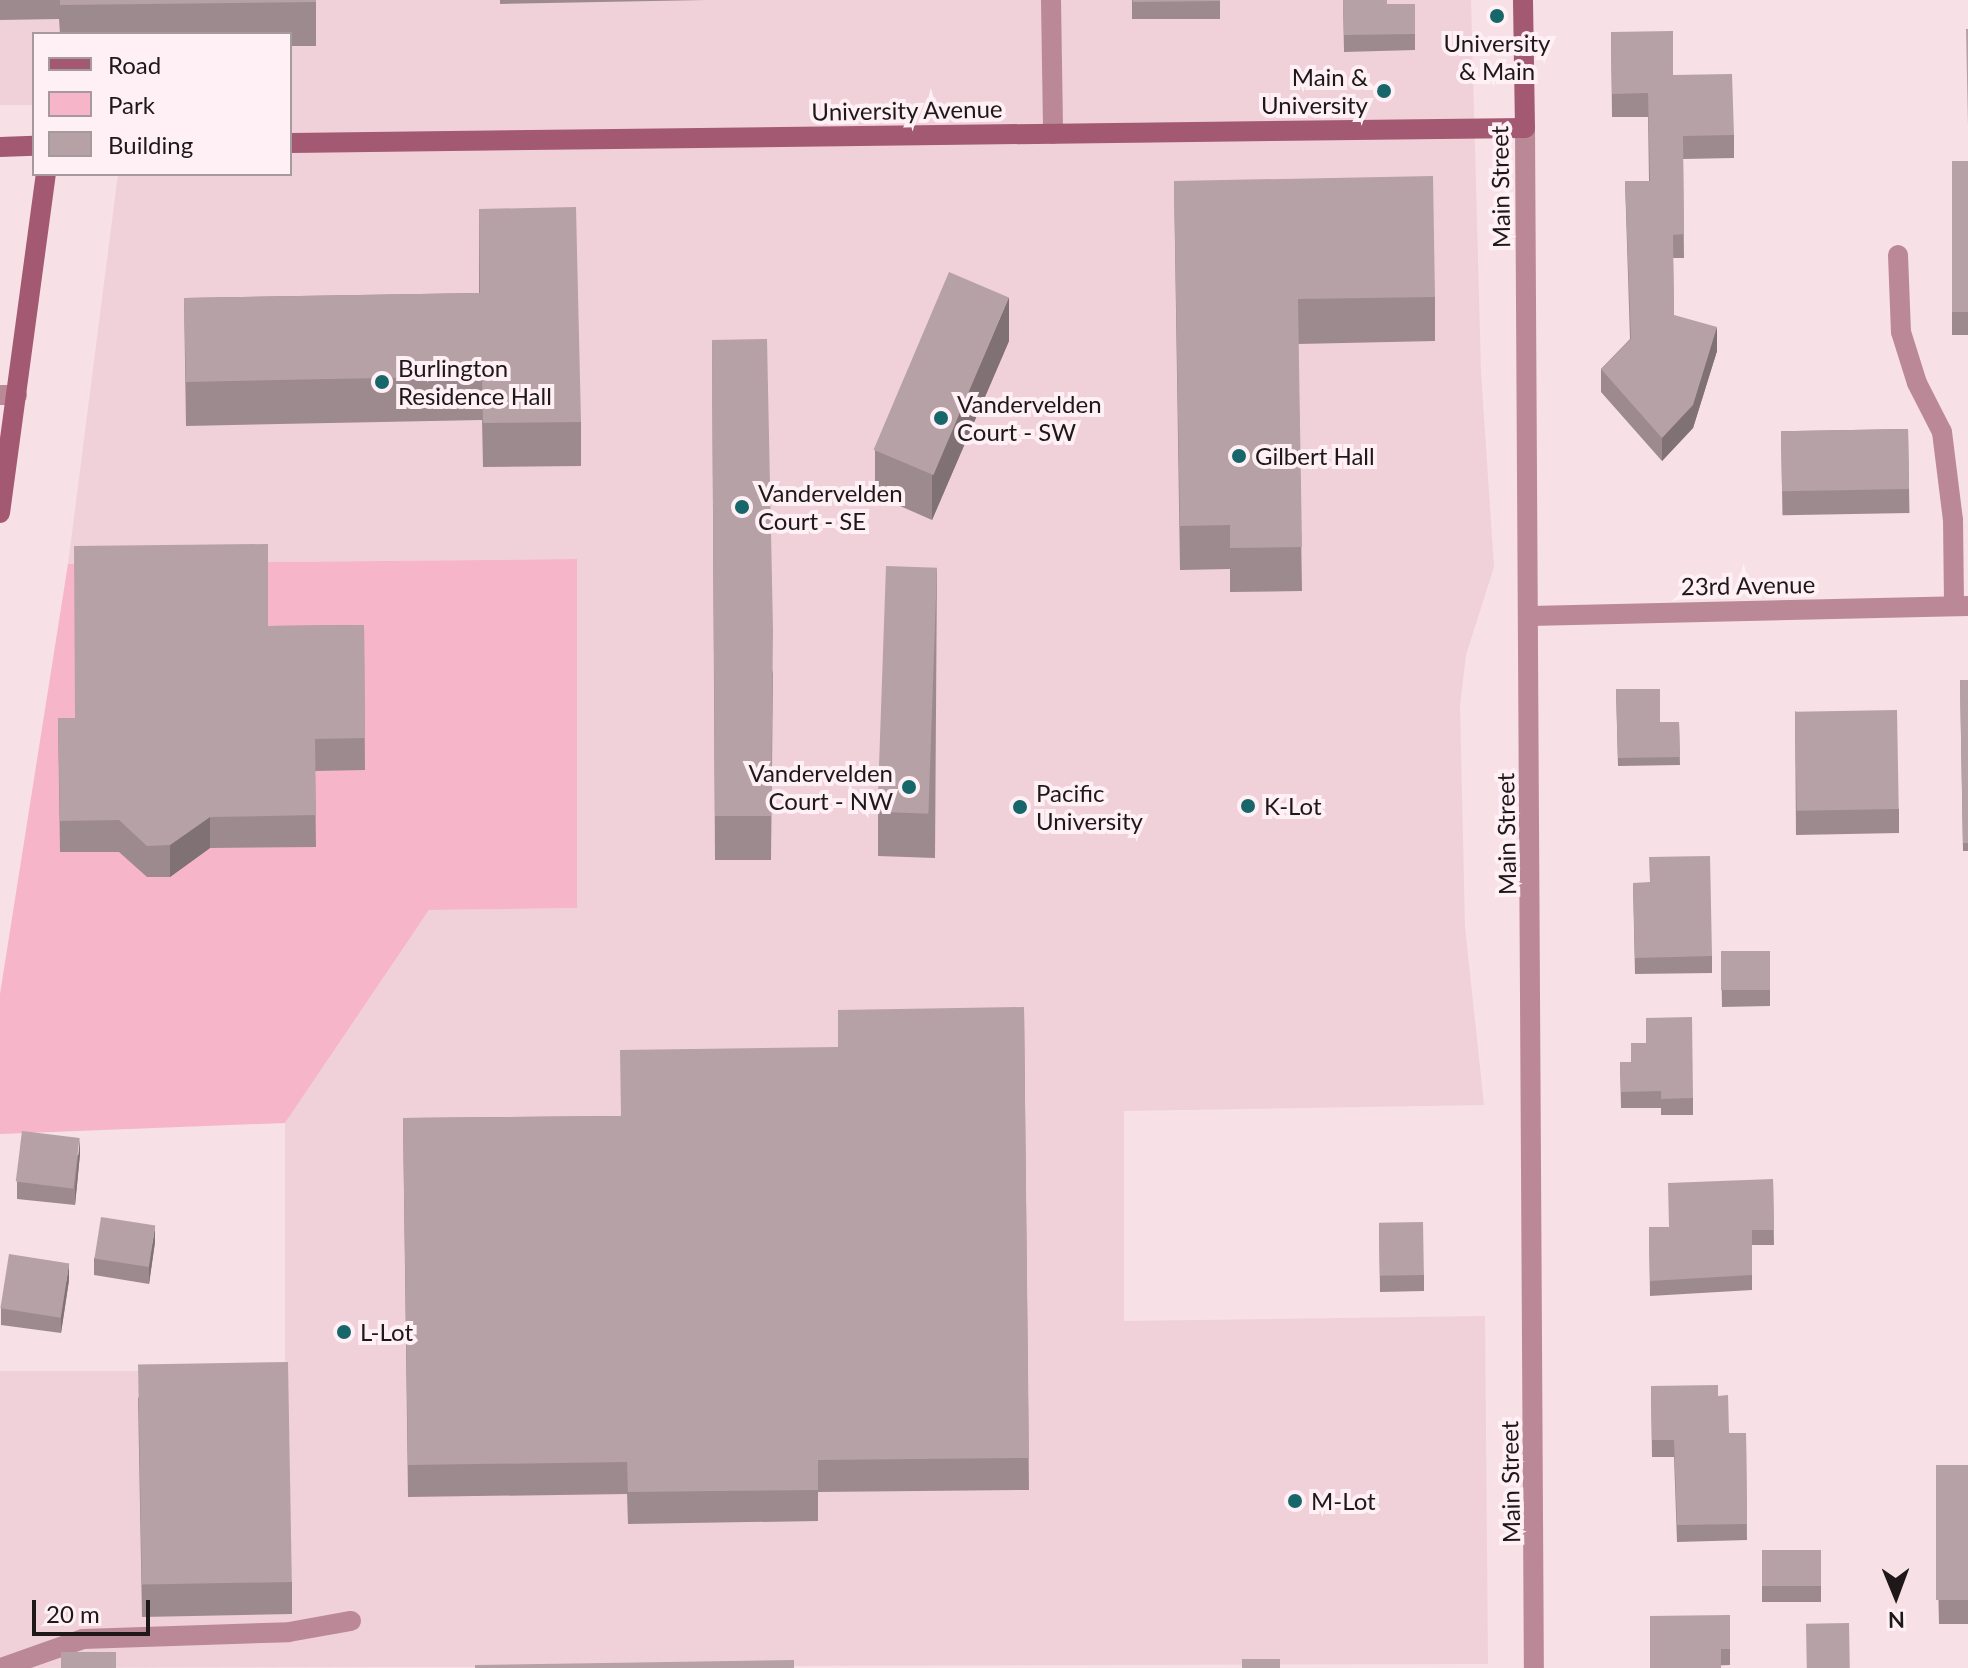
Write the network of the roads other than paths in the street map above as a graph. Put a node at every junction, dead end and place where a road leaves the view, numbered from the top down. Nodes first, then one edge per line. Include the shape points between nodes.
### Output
1 (1051, 0) edge
2 (1523, 0) edge
3 (1525, 128) junction
4 (1053, 134) junction
5 (292, 143) edge
6 (32, 146) edge
7 (0, 147) edge
8 (46, 176) edge
9 (1898, 255) dead end
10 (8, 395) edge
11 (0, 513) edge
12 (1961, 606) edge
13 (1530, 616) junction
14 (351, 1621) dead end
15 (1, 1668) edge
16 (1534, 1668) edge

1 - 4 street
2 - 3 street, Main Street
3 - 4 street, University Avenue
3 - 13 street, Main Street
4 - 5 street, University Avenue
6 - 7 street
8 - 10 street
9 - 12 street via 1901,332 1917,383 1942,432
10 - 11 street
12 - 13 street, 23rd Avenue
13 - 16 street, Main Street
14 - 15 street via 289,1632 83,1639

